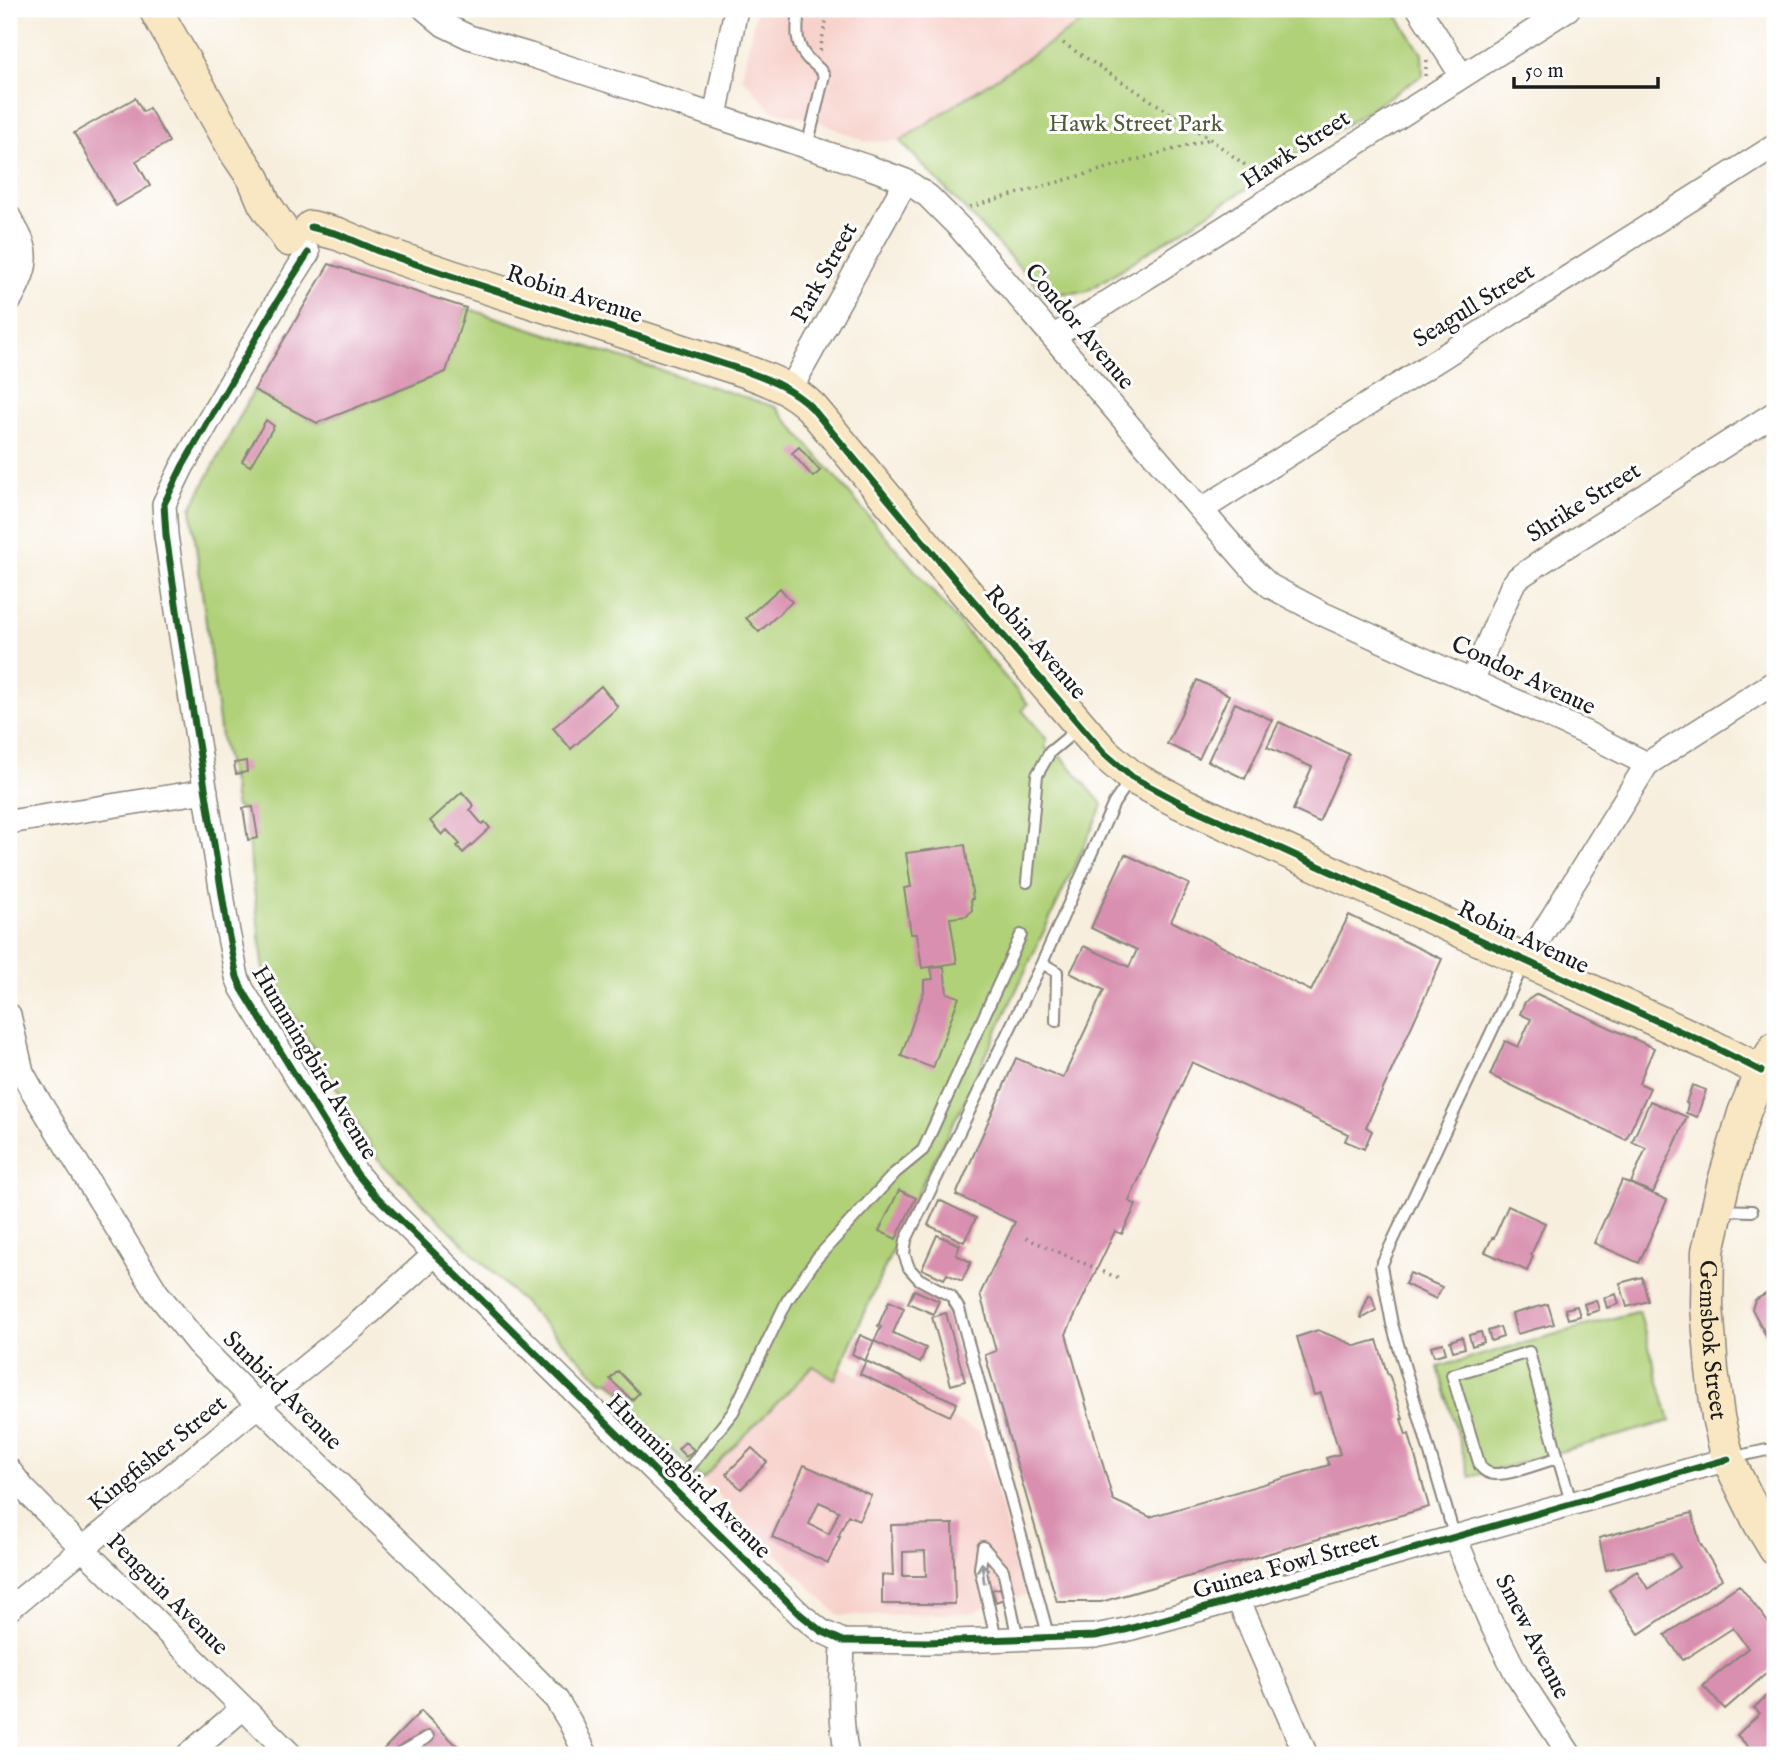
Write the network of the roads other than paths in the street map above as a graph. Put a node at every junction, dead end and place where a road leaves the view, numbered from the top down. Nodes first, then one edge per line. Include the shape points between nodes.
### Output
1 (155, 9) edge
2 (425, 9) edge
3 (736, 9) edge
4 (799, 9) edge
5 (1419, 9) edge
6 (1568, 9) edge
7 (1462, 76) junction
8 (715, 116) junction
9 (1775, 146) edge
10 (807, 147) junction
11 (905, 181) junction
12 (9, 217) edge
13 (302, 239) junction
14 (9, 302) edge
15 (1053, 337) junction
16 (790, 390) junction
17 (1775, 413) edge
18 (1201, 510) junction
19 (1472, 681) junction
20 (1775, 682) edge
21 (1081, 726) junction
22 (1647, 764) junction
23 (1132, 777) junction
24 (206, 791) junction
25 (9, 822) edge
26 (1027, 882) dead end
27 (1021, 935) dead end
28 (1526, 960) junction
29 (1042, 963) junction
30 (9, 1016) edge
31 (1056, 1021) dead end
32 (1768, 1059) edge
33 (1717, 1210) junction
34 (1752, 1211) dead end
35 (434, 1255) junction
36 (258, 1405) junction
37 (1775, 1450) edge
38 (1558, 1458) junction
39 (1728, 1459) junction
40 (9, 1470) edge
41 (673, 1488) junction
42 (1572, 1505) junction
43 (1455, 1538) junction
44 (83, 1549) junction
45 (1775, 1549) edge
46 (1238, 1599) junction
47 (9, 1609) edge
48 (1049, 1638) junction
49 (1007, 1639) junction
50 (843, 1642) junction
51 (243, 1708) junction
52 (428, 1737) dead end
53 (188, 1755) edge
54 (291, 1755) edge
55 (397, 1755) edge
56 (586, 1755) edge
57 (847, 1755) edge
58 (1306, 1755) edge
59 (1570, 1755) edge

1 - 13 street via 237,154
2 - 8 street, Condor Avenue via 444,26 469,37
3 - 8 street
4 - 10 lane via 799,44 824,75
5 - 7 street
6 - 7 street, Hawk Street
7 - 15 street, Hawk Street
8 - 10 street, Condor Avenue
9 - 18 street, Seagull Street
10 - 11 street, Condor Avenue
11 - 15 street, Condor Avenue via 928,196 960,228
11 - 16 street, Park Street
12 - 14 street via 25,249 22,274
13 - 16 street, Robin Avenue via 354,239
13 - 24 street, Hummingbird Avenue via 284,291 164,504
15 - 18 street, Condor Avenue
16 - 21 street, Robin Avenue via 812,408
17 - 19 street, Shrike Street via 1518,578
18 - 19 street, Condor Avenue via 1256,573 1278,591
19 - 22 street, Condor Avenue
20 - 22 street
21 - 23 street, Robin Avenue
21 - 26 lane via 1050,752 1037,775
22 - 28 street
23 - 28 street, Robin Avenue
23 - 29 lane via 1114,803
24 - 25 street
24 - 35 street, Hummingbird Avenue via 228,932 242,989 356,1174
27 - 41 lane via 923,1150 895,1173 817,1258 787,1301 733,1412
28 - 32 street, Robin Avenue via 1712,1046
28 - 43 lane via 1381,1266 1392,1324
29 - 31 lane via 1057,972
29 - 48 lane via 906,1240 904,1254 919,1279 951,1296 959,1309
30 - 36 street, Sunbird Avenue via 22,1072 157,1293 198,1344
32 - 33 street, Gemsbok Street via 1744,1113
33 - 34 lane
33 - 39 street, Gemsbok Street via 1708,1251 1707,1306 1718,1417
35 - 36 street, Kingfisher Street
35 - 41 street, Hummingbird Avenue
36 - 44 street, Kingfisher Street
36 - 56 street, Sunbird Avenue via 556,1699
37 - 39 lane
38 - 38 lane via 1529,1352 1452,1375 1484,1471 1503,1473
38 - 42 lane
39 - 42 street, Guinea Fowl Street
39 - 45 street, Gemsbok Street
40 - 44 street, Penguin Avenue
41 - 50 street, Hummingbird Avenue via 801,1615
42 - 43 street, Guinea Fowl Street
43 - 46 street, Guinea Fowl Street
43 - 59 street, Smew Avenue via 1516,1674
44 - 47 street, Kingfisher Street
44 - 51 street, Penguin Avenue
46 - 48 street, Guinea Fowl Street via 1115,1632
46 - 58 street
48 - 49 street, Guinea Fowl Street
49 -> 49 lane via 980,1568 983,1547 1003,1570
49 - 50 street, Guinea Fowl Street
50 - 57 street via 841,1698
51 - 53 street
51 - 54 street, Penguin Avenue
52 - 55 lane

